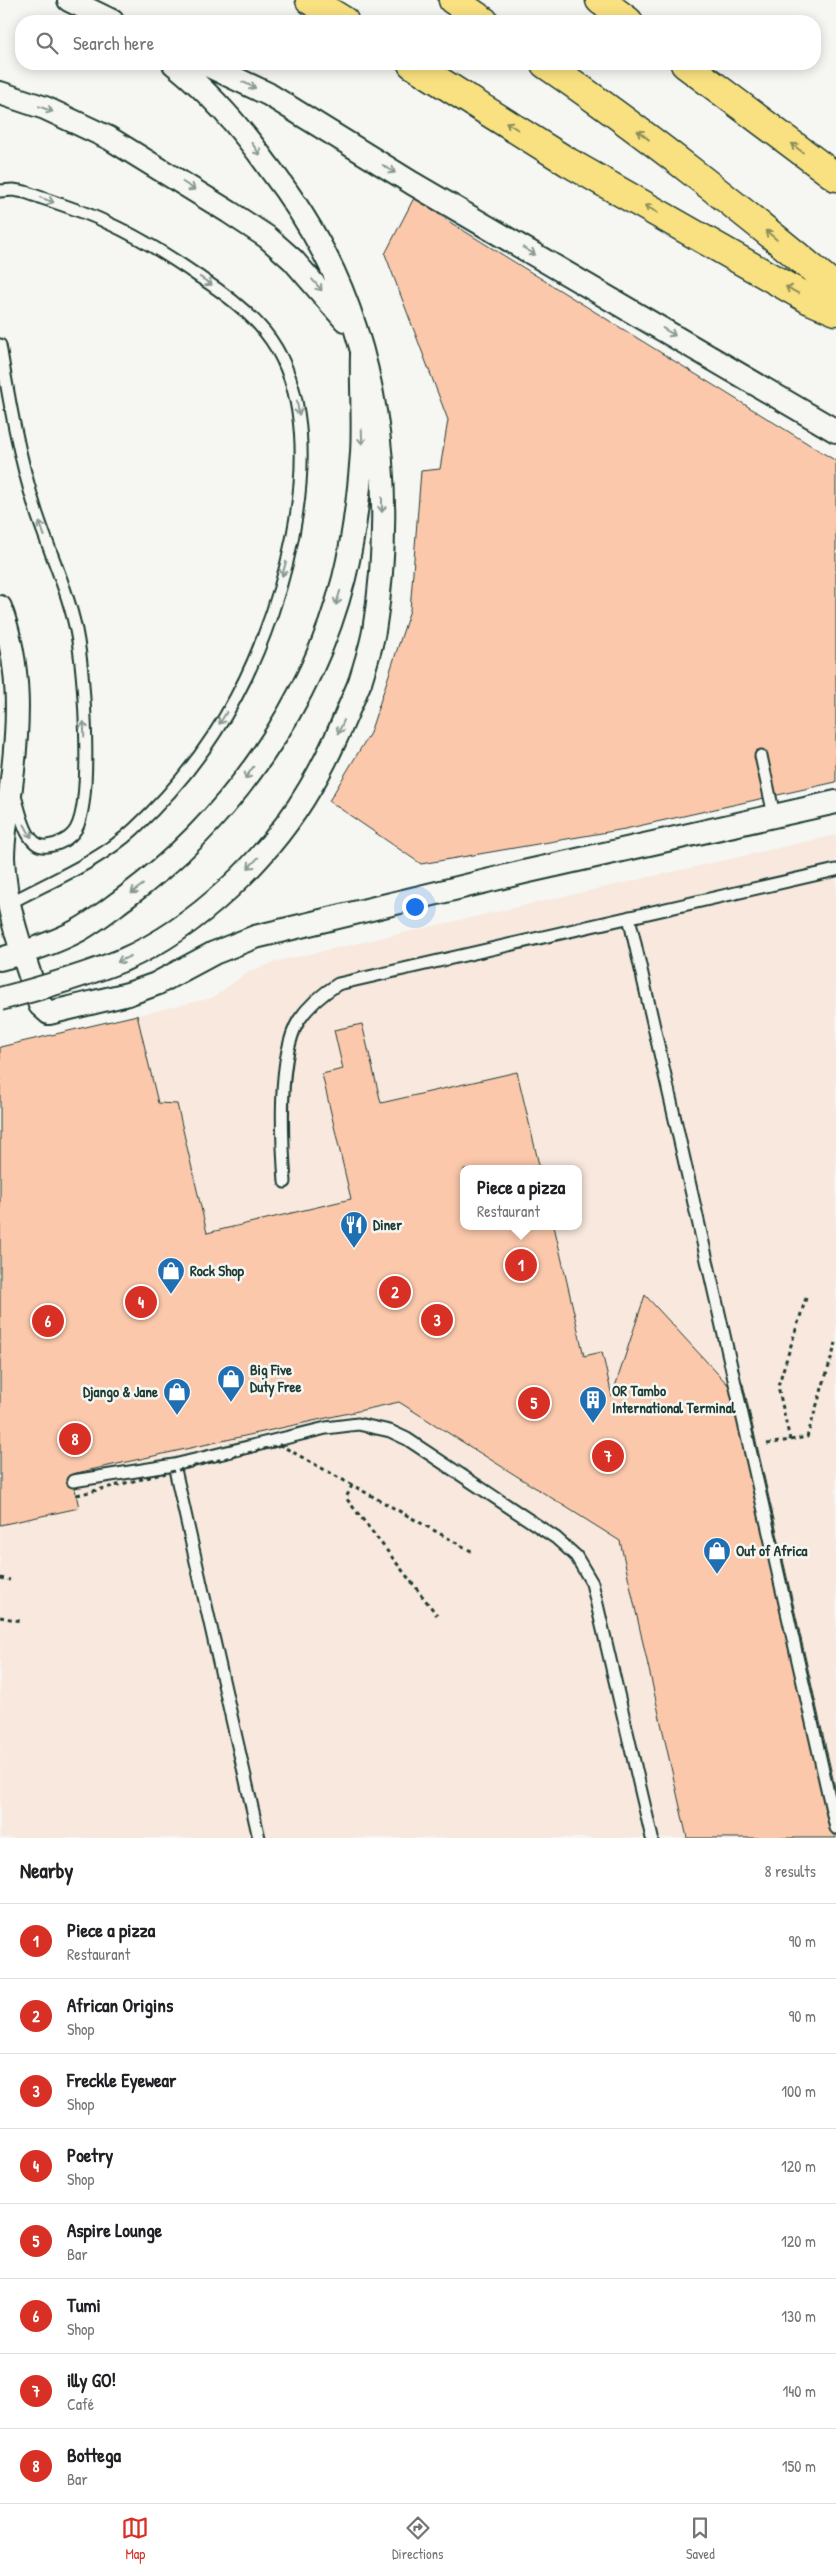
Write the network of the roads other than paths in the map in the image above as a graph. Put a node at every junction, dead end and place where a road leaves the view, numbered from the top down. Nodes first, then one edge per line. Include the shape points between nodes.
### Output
1 (69, 0) edge
2 (310, 0) edge
3 (453, 0) edge
4 (600, 0) edge
5 (100, 15) edge
6 (334, 15) edge
7 (475, 15) edge
8 (620, 15) edge
9 (180, 70) edge
10 (218, 70) edge
11 (422, 70) edge
12 (555, 70) edge
13 (693, 70) edge
14 (0, 93) edge
15 (836, 178) edge
16 (0, 191) edge
17 (836, 288) edge
18 (836, 311) edge
19 (359, 344) junction
20 (0, 345) edge
21 (836, 431) edge
22 (2, 616) edge
23 (761, 756) dead end
24 (12, 786) junction
25 (836, 802) edge
26 (774, 816) junction
27 (836, 870) edge
28 (8, 904) junction
29 (629, 917) junction
30 (23, 953) junction
31 (0, 959) edge
32 (0, 999) edge
33 (285, 1182) dead end
34 (174, 1465) junction
35 (73, 1481) dead end
36 (836, 1828) edge
37 (259, 1838) edge
38 (652, 1838) edge

1 - 5 street
2 - 6 highway
3 - 7 highway
4 - 8 highway
9 -> 19 street via 249,140 288,192 341,289
10 -> 21 street via 268,94 412,183
18 -> 11 highway via 801,295 568,162
17 -> 12 highway via 762,227
15 -> 13 highway
14 -> 19 street via 45,108 109,138 267,237 313,281
16 -> 28 lane via 25,192 107,222 165,254 246,313 264,331 287,370 299,413 301,455 295,525 268,631 236,697 199,757 116,844
19 -> 30 street via 362,452 344,577 325,638 280,726 218,813 179,854 79,930
19 -> 32 street, bridge via 380,449 382,565 375,623 360,682 310,790 269,846 226,890 168,935 124,959 80,976
24 -> 20 lane via 24,826 38,844 55,844 66,840 75,831 84,804 85,774 78,640 16,442
22 - 24 street via 14,658 18,694 18,736
23 - 26 lane
24 - 28 street via 3,857
25 - 26 street
26 - 30 street via 255,937 214,953 156,984 55,1013 43,1010 40,1005
27 - 29 lane
28 - 30 street
29 - 33 lane via 355,979 338,984 321,996 299,1021 288,1052 282,1116
29 - 36 lane
30 - 31 street
34 - 35 lane
34 - 37 lane
34 - 38 lane via 326,1428 358,1424 390,1431 407,1439 556,1538 576,1556 592,1583

